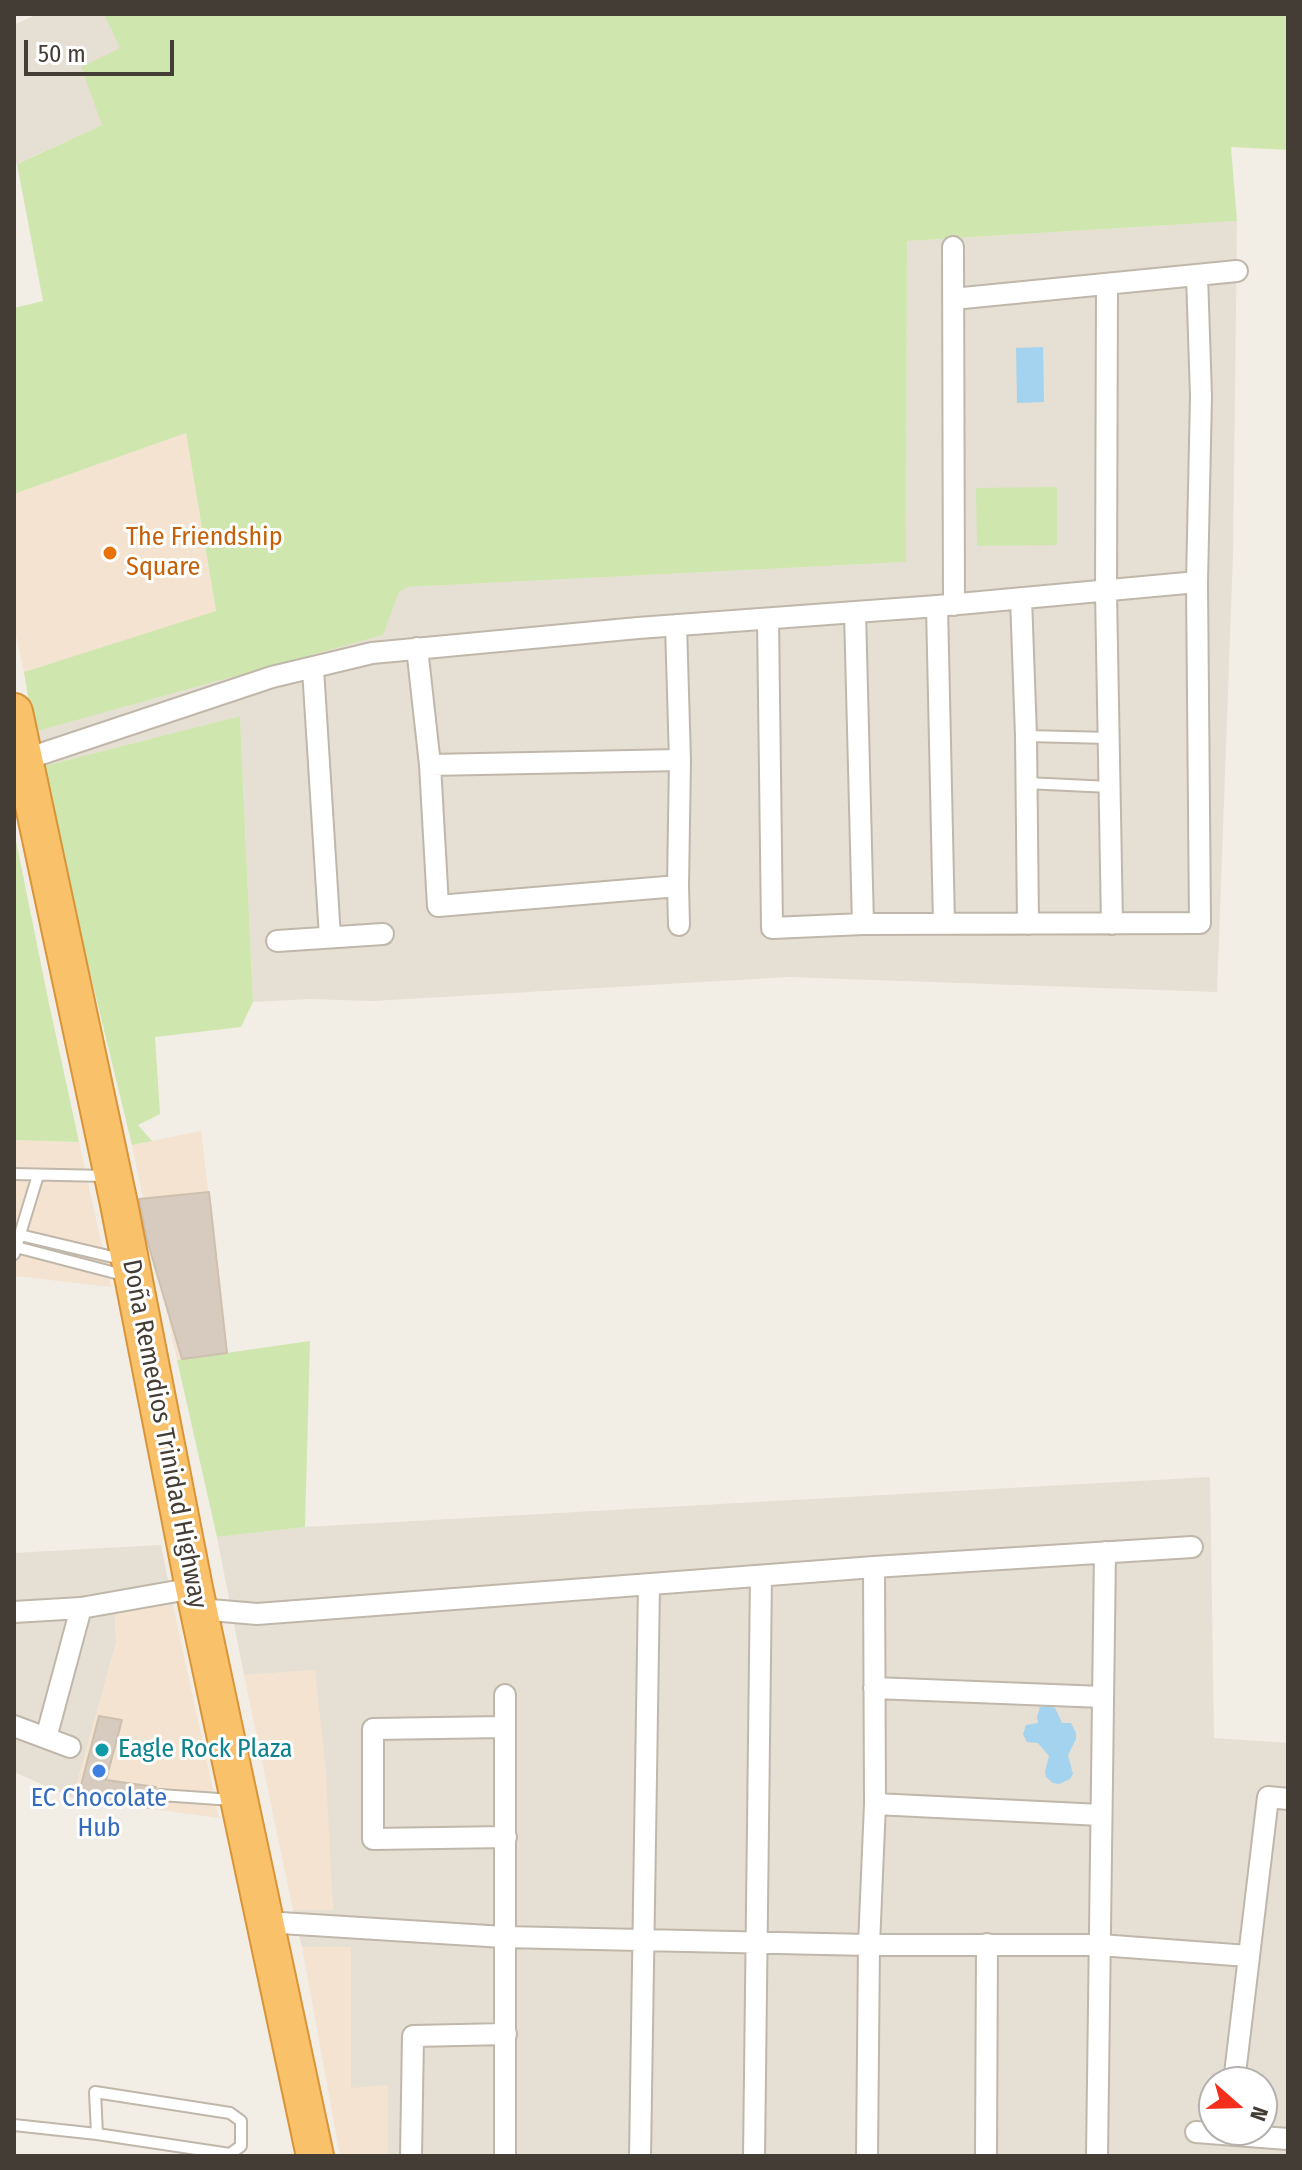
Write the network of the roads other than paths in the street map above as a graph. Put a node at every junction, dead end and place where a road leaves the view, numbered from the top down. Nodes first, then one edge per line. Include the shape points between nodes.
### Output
1 (953, 247) dead end
2 (1237, 271) dead end
3 (1197, 275) junction
4 (1107, 284) junction
5 (953, 299) junction
6 (1197, 582) junction
7 (1106, 592) junction
8 (1021, 598) junction
9 (946, 606) junction
10 (855, 612) junction
11 (768, 619) junction
12 (676, 625) junction
13 (417, 648) junction
14 (313, 669) junction
15 (14, 712) edge
16 (1026, 736) junction
17 (1110, 738) junction
18 (23, 760) junction
19 (680, 760) junction
20 (430, 765) junction
21 (1026, 783) junction
22 (1110, 787) junction
23 (678, 886) junction
24 (863, 924) junction
25 (944, 924) junction
26 (1028, 924) junction
27 (1112, 924) junction
28 (679, 925) dead end
29 (383, 934) dead end
30 (330, 937) junction
31 (277, 941) dead end
32 (14, 1174) edge
33 (38, 1175) junction
34 (113, 1176) junction
35 (20, 1235) junction
36 (15, 1251) edge
37 (132, 1269) junction
38 (1192, 1547) dead end
39 (1105, 1552) junction
40 (874, 1567) junction
41 (761, 1576) junction
42 (649, 1585) junction
43 (196, 1599) junction
44 (81, 1608) junction
45 (14, 1612) edge
46 (874, 1688) junction
47 (505, 1695) dead end
48 (1103, 1697) junction
49 (14, 1726) edge
50 (504, 1727) junction
51 (46, 1738) junction
52 (70, 1747) dead end
53 (160, 1795) dead end
54 (1288, 1799) edge
55 (239, 1800) junction
56 (875, 1804) junction
57 (1101, 1815) junction
58 (506, 1837) junction
59 (265, 1922) junction
60 (504, 1937) junction
61 (642, 1939) junction
62 (755, 1941) junction
63 (987, 1944) junction
64 (869, 1945) junction
65 (1100, 1945) junction
66 (1248, 1956) junction
67 (506, 2034) junction
68 (1236, 2066) edge
69 (14, 2125) edge
70 (97, 2134) junction
71 (315, 2156) edge
72 (411, 2156) edge
73 (505, 2156) edge
74 (640, 2156) edge
75 (754, 2156) edge
76 (867, 2156) edge
77 (986, 2156) edge
78 (1097, 2156) edge

1 - 5 street
2 - 3 street
3 - 4 street
3 - 6 street
4 - 5 street
4 - 7 street
5 - 9 street
6 - 7 street
6 - 27 street via 1200,923
7 - 8 street
7 - 17 street
8 - 9 street
8 - 16 street
9 - 10 street
9 - 25 street
10 - 11 street
10 - 24 street
11 - 12 street
11 - 24 street via 772,928
12 - 13 street
12 - 19 street
13 - 14 street via 372,653
13 - 20 street
14 - 18 street via 272,677
14 - 30 street
15 - 18 highway, Doña Remedios Trinidad Highway
16 - 17 lane
16 - 21 street
17 - 22 street
18 - 34 highway, Doña Remedios Trinidad Highway
19 - 20 street
19 - 23 street
20 - 23 street via 438,906
21 - 22 lane
21 - 26 street
22 - 27 street
23 - 28 street
24 - 25 street
25 - 26 street
26 - 27 street
29 - 30 street
30 - 31 street
32 - 33 lane
33 - 34 lane
33 - 35 lane
34 - 37 highway, Doña Remedios Trinidad Highway
35 - 36 lane
35 - 37 lane
36 - 37 lane
37 - 43 highway, Doña Remedios Trinidad Highway
38 - 39 street
39 - 40 street
39 - 48 street
40 - 41 street
40 - 46 street
41 - 42 street
41 - 62 street
42 - 43 street via 257,1614
42 - 61 street
43 - 44 street
43 - 55 highway, Doña Remedios Trinidad Highway
44 - 45 street
44 - 51 street
46 - 48 street
46 - 56 street
47 - 50 street
48 - 57 street
49 - 51 street
50 - 58 street
50 - 58 street via 373,1729 373,1839
51 - 52 street
53 - 55 lane
54 - 66 street via 1268,1797
55 - 59 highway, Doña Remedios Trinidad Highway
56 - 57 street
56 - 64 street
57 - 65 street
58 - 60 street
59 - 60 street
59 - 71 highway, Doña Remedios Trinidad Highway
60 - 61 street
60 - 67 street
61 - 62 street
61 - 74 street
62 - 64 street
62 - 75 street
63 - 64 street
63 - 65 street
63 - 77 street
64 - 76 street
65 - 66 street
65 - 78 street
66 - 68 street
67 - 72 street via 413,2036
67 - 73 street
69 - 70 lane
70 - 70 lane via 230,2154 241,2146 241,2121 230,2113 95,2092

